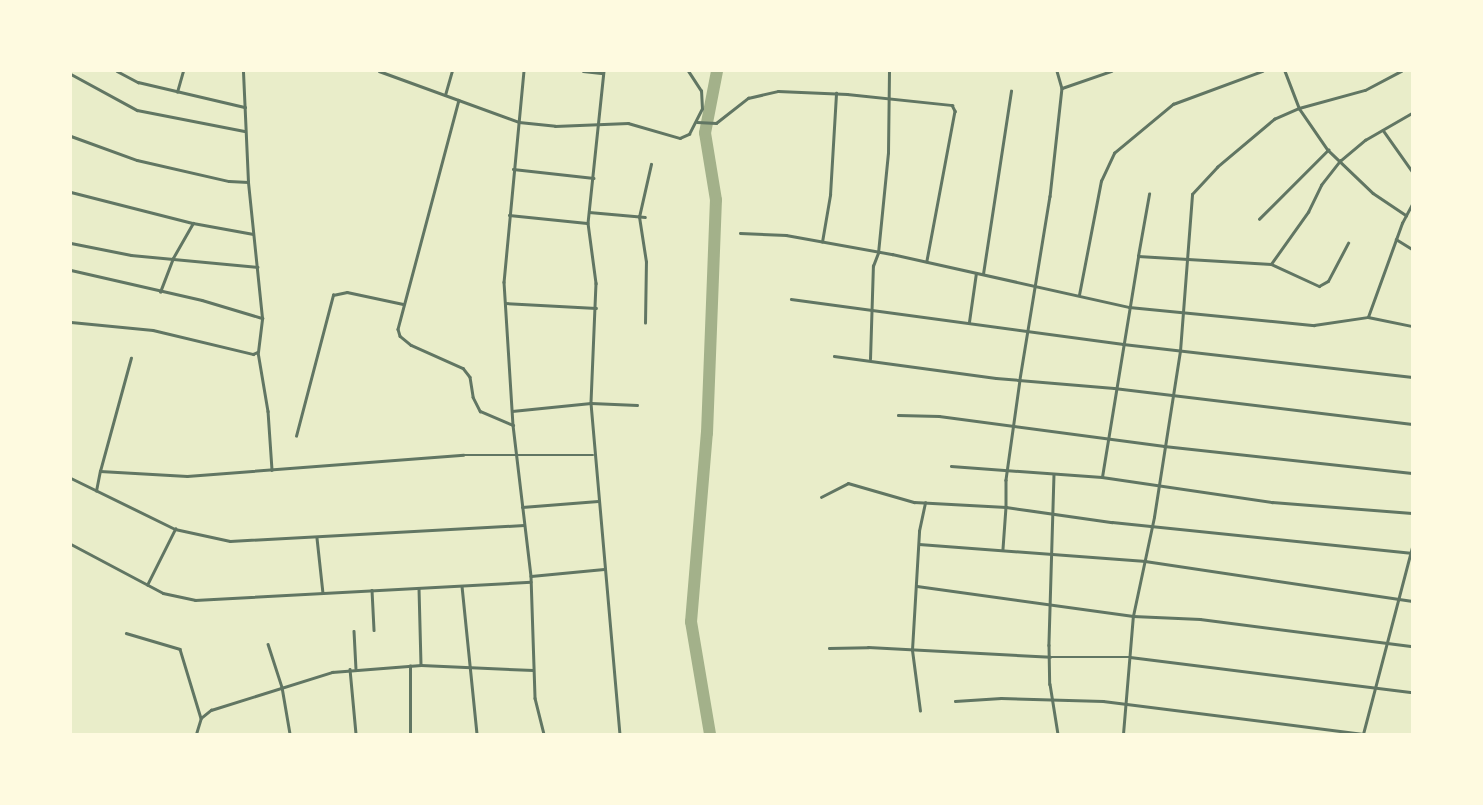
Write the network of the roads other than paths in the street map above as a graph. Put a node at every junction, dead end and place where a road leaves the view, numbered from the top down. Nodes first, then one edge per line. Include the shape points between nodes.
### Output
1 (117, 71) edge
2 (183, 71) edge
3 (243, 71) edge
4 (379, 71) edge
5 (397, 71) edge
6 (452, 71) edge
7 (524, 71) edge
8 (584, 71) edge
9 (688, 71) edge
10 (889, 71) edge
11 (1057, 71) edge
12 (1111, 71) edge
13 (1262, 71) edge
14 (1285, 71) edge
15 (1401, 71) edge
16 (604, 72) edge
17 (71, 74) edge
18 (396, 77) junction
19 (1062, 88) junction
20 (1011, 91) dead end
21 (177, 92) junction
22 (836, 93) junction
23 (445, 95) junction
24 (459, 100) junction
25 (889, 100) junction
26 (245, 108) junction
27 (1299, 108) junction
28 (1412, 112) edge
29 (519, 122) junction
30 (699, 122) junction
31 (599, 124) junction
32 (1384, 130) junction
33 (244, 131) junction
34 (71, 136) edge
35 (1328, 150) junction
36 (1340, 161) junction
37 (651, 164) dead end
38 (513, 169) junction
39 (1412, 171) edge
40 (593, 178) junction
41 (248, 182) junction
42 (71, 192) edge
43 (1149, 194) dead end
44 (1412, 204) edge
45 (589, 212) junction
46 (509, 215) junction
47 (1406, 215) junction
48 (639, 217) junction
49 (644, 217) dead end
50 (1259, 220) dead end
51 (193, 223) junction
52 (588, 223) junction
53 (253, 234) junction
54 (740, 234) dead end
55 (1396, 239) junction
56 (822, 242) junction
57 (71, 243) edge
58 (1348, 243) dead end
59 (1412, 249) edge
60 (878, 253) junction
61 (1138, 256) junction
62 (173, 258) junction
63 (1189, 259) junction
64 (927, 262) junction
65 (1271, 264) junction
66 (257, 266) junction
67 (71, 270) edge
68 (976, 273) junction
69 (983, 274) junction
70 (1038, 286) junction
71 (160, 292) junction
72 (1079, 295) junction
73 (791, 299) dead end
74 (506, 303) junction
75 (404, 304) junction
76 (1129, 307) junction
77 (596, 308) junction
78 (873, 311) junction
79 (1183, 312) junction
80 (262, 318) junction
81 (1368, 318) junction
82 (71, 322) edge
83 (969, 322) junction
84 (645, 323) dead end
85 (1412, 326) edge
86 (1028, 330) junction
87 (1123, 344) junction
88 (1180, 350) junction
89 (258, 352) junction
90 (834, 356) dead end
91 (131, 358) dead end
92 (870, 359) junction
93 (1412, 377) edge
94 (1020, 380) junction
95 (1114, 388) junction
96 (1173, 394) junction
97 (591, 403) junction
98 (637, 405) dead end
99 (512, 411) junction
100 (898, 416) dead end
101 (1412, 424) edge
102 (513, 425) junction
103 (1014, 426) junction
104 (296, 436) dead end
105 (1108, 437) junction
106 (1164, 446) junction
107 (516, 455) junction
108 (593, 455) junction
109 (951, 466) dead end
110 (272, 470) junction
111 (1008, 470) junction
112 (100, 471) junction
113 (1054, 473) junction
114 (1412, 473) edge
115 (1102, 477) junction
116 (71, 478) edge
117 (1158, 486) junction
118 (96, 491) junction
119 (822, 497) dead end
120 (598, 501) junction
121 (924, 503) junction
122 (1006, 507) junction
123 (522, 508) junction
124 (1051, 514) junction
125 (1412, 514) edge
126 (524, 525) junction
127 (1152, 526) junction
128 (175, 529) junction
129 (316, 538) junction
130 (71, 544) edge
131 (919, 544) junction
132 (1412, 547) edge
133 (1003, 549) junction
134 (1411, 553) edge
135 (1049, 554) junction
136 (1144, 561) junction
137 (604, 569) junction
138 (531, 576) junction
139 (531, 582) junction
140 (147, 585) junction
141 (462, 585) junction
142 (917, 586) junction
143 (419, 588) junction
144 (372, 590) junction
145 (323, 593) junction
146 (1396, 599) junction
147 (1412, 601) edge
148 (1049, 604) junction
149 (1133, 616) junction
150 (374, 630) dead end
151 (354, 631) dead end
152 (126, 634) dead end
153 (1385, 643) junction
154 (268, 644) dead end
155 (1412, 646) edge
156 (829, 648) dead end
157 (912, 650) junction
158 (1050, 657) junction
159 (1130, 657) junction
160 (421, 665) junction
161 (410, 666) junction
162 (472, 667) junction
163 (356, 668) junction
164 (350, 669) junction
165 (533, 670) junction
166 (282, 687) junction
167 (1374, 687) junction
168 (1412, 692) edge
169 (955, 701) dead end
170 (1052, 701) junction
171 (1125, 705) junction
172 (920, 711) dead end
173 (201, 718) junction
174 (196, 734) edge
175 (290, 734) edge
176 (356, 734) edge
177 (410, 734) edge
178 (477, 734) edge
179 (544, 734) edge
180 (620, 734) edge
181 (1058, 734) edge
182 (1123, 734) edge
183 (1363, 734) edge

1 - 21 street via 138,82
2 - 21 street
3 - 26 street
4 - 18 street
5 - 18 street
6 - 23 street
7 - 29 street
8 - 16 street
9 - 30 street via 703,100
10 - 25 street
11 - 19 street
12 - 19 street
13 - 72 street via 1173,104 1114,153 1101,181
14 - 27 street
15 - 27 street via 1365,90
16 - 31 street
17 - 33 street via 137,110
18 - 23 street
19 - 70 street
20 - 69 street
21 - 26 street
22 - 25 street
22 - 30 street via 778,91 757,94 710,124
22 - 56 street via 830,194
23 - 24 street
24 - 29 street
24 - 75 street
25 - 60 street via 888,153
25 - 64 street via 949,104 955,109
26 - 33 street
27 - 35 street
27 - 63 street via 1274,119 1195,189
28 - 32 street
29 - 31 street via 542,126
29 - 38 street
30 - 31 street via 685,138 628,123
31 - 40 street
32 - 36 street via 1365,140
32 - 39 street
33 - 41 street
34 - 41 street via 137,160 230,181
35 - 36 street
35 - 50 street
36 - 47 street via 1373,193
36 - 65 street
37 - 48 street
38 - 40 street
38 - 46 street
40 - 45 street
41 - 53 street
42 - 51 street
43 - 61 street
44 - 47 street
45 - 48 street
45 - 52 street
46 - 52 street
46 - 74 street
47 - 55 street
48 - 49 street
48 - 84 street via 646,262
51 - 53 street
51 - 62 street
52 - 77 street via 596,270
53 - 66 street
54 - 56 street via 786,235
55 - 59 street
55 - 81 street
56 - 60 street
57 - 62 street via 130,255
58 - 65 street via 1324,285 1313,285
60 - 64 street
60 - 78 street via 873,266
61 - 63 street
61 - 76 street
62 - 66 street
62 - 71 street
63 - 65 street
63 - 79 street
64 - 68 street
66 - 80 street
67 - 71 street
68 - 69 street
68 - 83 street
69 - 70 street
70 - 72 street
70 - 86 street
71 - 80 street via 202,300
72 - 76 street via 1091,301
73 - 78 street
74 - 77 street
74 - 99 street
75 - 102 street via 398,330 404,341 463,368 470,377 473,397 480,411
75 - 104 street via 346,292 333,295
76 - 79 street
76 - 87 street
77 - 97 street
78 - 83 street
78 - 92 street
79 - 81 street via 1314,325
79 - 88 street
80 - 89 street
81 - 85 street
82 - 89 street via 153,330 254,354
83 - 86 street
86 - 87 street
86 - 94 street
87 - 88 street
87 - 95 street
88 - 93 street
88 - 96 street
89 - 110 street via 268,411
90 - 92 street
91 - 112 street
92 - 94 street
94 - 95 street
94 - 103 street
95 - 96 street
95 - 105 street
96 - 101 street
96 - 106 street
97 - 98 street
97 - 99 street
97 - 108 street
99 - 102 street
100 - 103 street via 940,416
102 - 107 street
103 - 105 street
103 - 111 street
105 - 106 street
105 - 115 street
106 - 114 street
106 - 117 street
107 - 108 street
107 - 110 street via 454,456
107 - 123 street
108 - 120 street
109 - 111 street
110 - 112 street via 187,476
111 - 113 street
111 - 122 street
112 - 118 street
113 - 115 street
113 - 124 street
115 - 117 street
116 - 118 street
117 - 125 street via 1225,492 1272,502
117 - 127 street
118 - 128 street
119 - 121 street via 848,484
120 - 123 street
120 - 137 street
121 - 122 street
121 - 131 street
122 - 124 street
122 - 133 street
123 - 126 street
124 - 127 street
124 - 135 street
126 - 129 street
126 - 138 street
127 - 134 street
127 - 136 street
128 - 129 street via 230,541
128 - 140 street
129 - 145 street
130 - 140 street
131 - 133 street
131 - 142 street
132 - 134 street
133 - 135 street
134 - 146 street
135 - 136 street
135 - 148 street
136 - 146 street
136 - 149 street
137 - 138 street
137 - 180 street
138 - 139 street
139 - 141 street
139 - 165 street
140 - 145 street via 179,598 196,600
141 - 143 street
141 - 162 street
142 - 148 street
142 - 157 street
143 - 144 street
143 - 160 street
144 - 145 street
144 - 150 street
146 - 147 street
146 - 153 street
148 - 149 street
148 - 158 street
149 - 153 street via 1200,619
149 - 159 street
151 - 163 street
152 - 173 street via 180,649
153 - 155 street
153 - 167 street
154 - 166 street
156 - 157 street
157 - 158 street
157 - 172 street
158 - 159 street
158 - 170 street
159 - 167 street
159 - 171 street
160 - 161 street
160 - 162 street
161 - 163 street
161 - 177 street
162 - 165 street
162 - 178 street
163 - 164 street
164 - 166 street
164 - 176 street
165 - 179 street
166 - 173 street via 211,710
166 - 175 street
167 - 168 street
167 - 183 street
169 - 170 street via 1001,698
170 - 171 street via 1103,701
170 - 181 street
171 - 182 street
171 - 183 street
173 - 174 street

